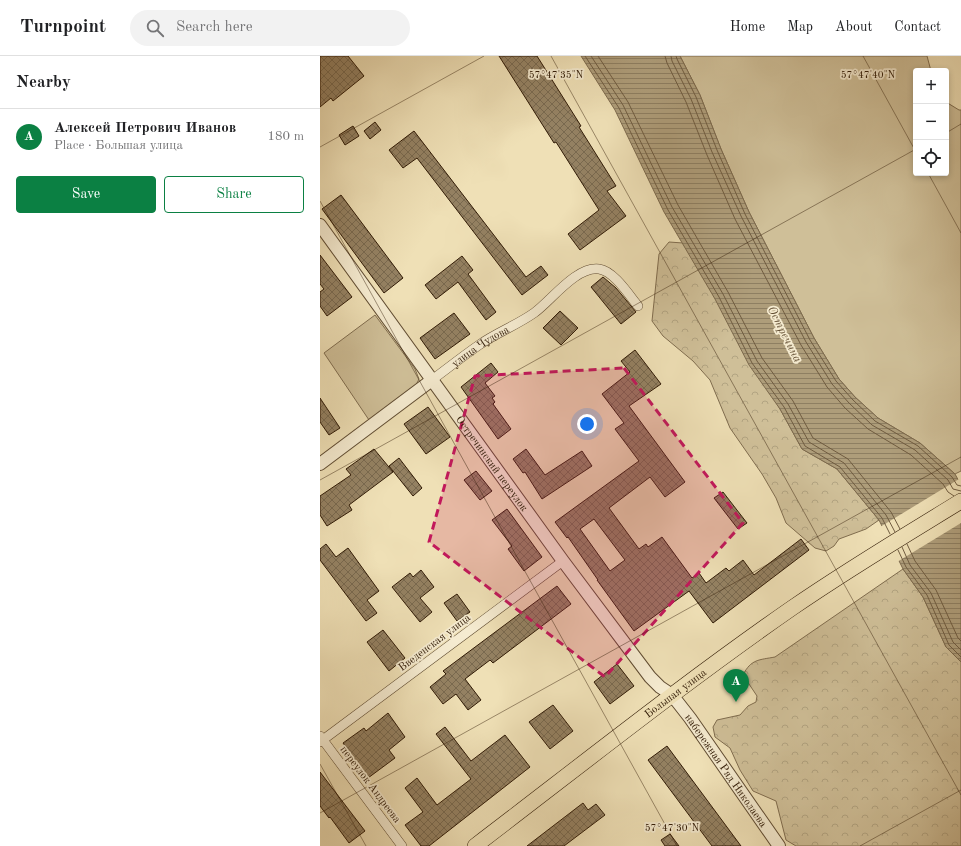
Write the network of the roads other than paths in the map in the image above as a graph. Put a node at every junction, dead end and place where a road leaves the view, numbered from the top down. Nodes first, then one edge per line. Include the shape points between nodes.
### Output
1 (320, 225) edge
2 (638, 306) dead end
3 (432, 380) junction
4 (320, 464) edge
5 (961, 501) edge
6 (563, 561) junction
7 (672, 695) junction
8 (321, 739) edge
9 (402, 846) edge
10 (475, 846) edge
11 (779, 846) edge

1 - 3 street, Остречинский переулок
2 - 3 street, улица Чудова via 608,272 598,269 584,272 559,289 535,312 479,344
3 - 4 street, улица Чудова
3 - 6 street, Остречинский переулок
5 - 7 main road, Большая улица via 793,607
6 - 7 street, Остречинский переулок via 650,678
6 - 8 street, Введенская улица
7 - 10 main road, Большая улица
7 - 11 street, набережная Ряд Николаева
8 - 9 street, переулок Андреева

